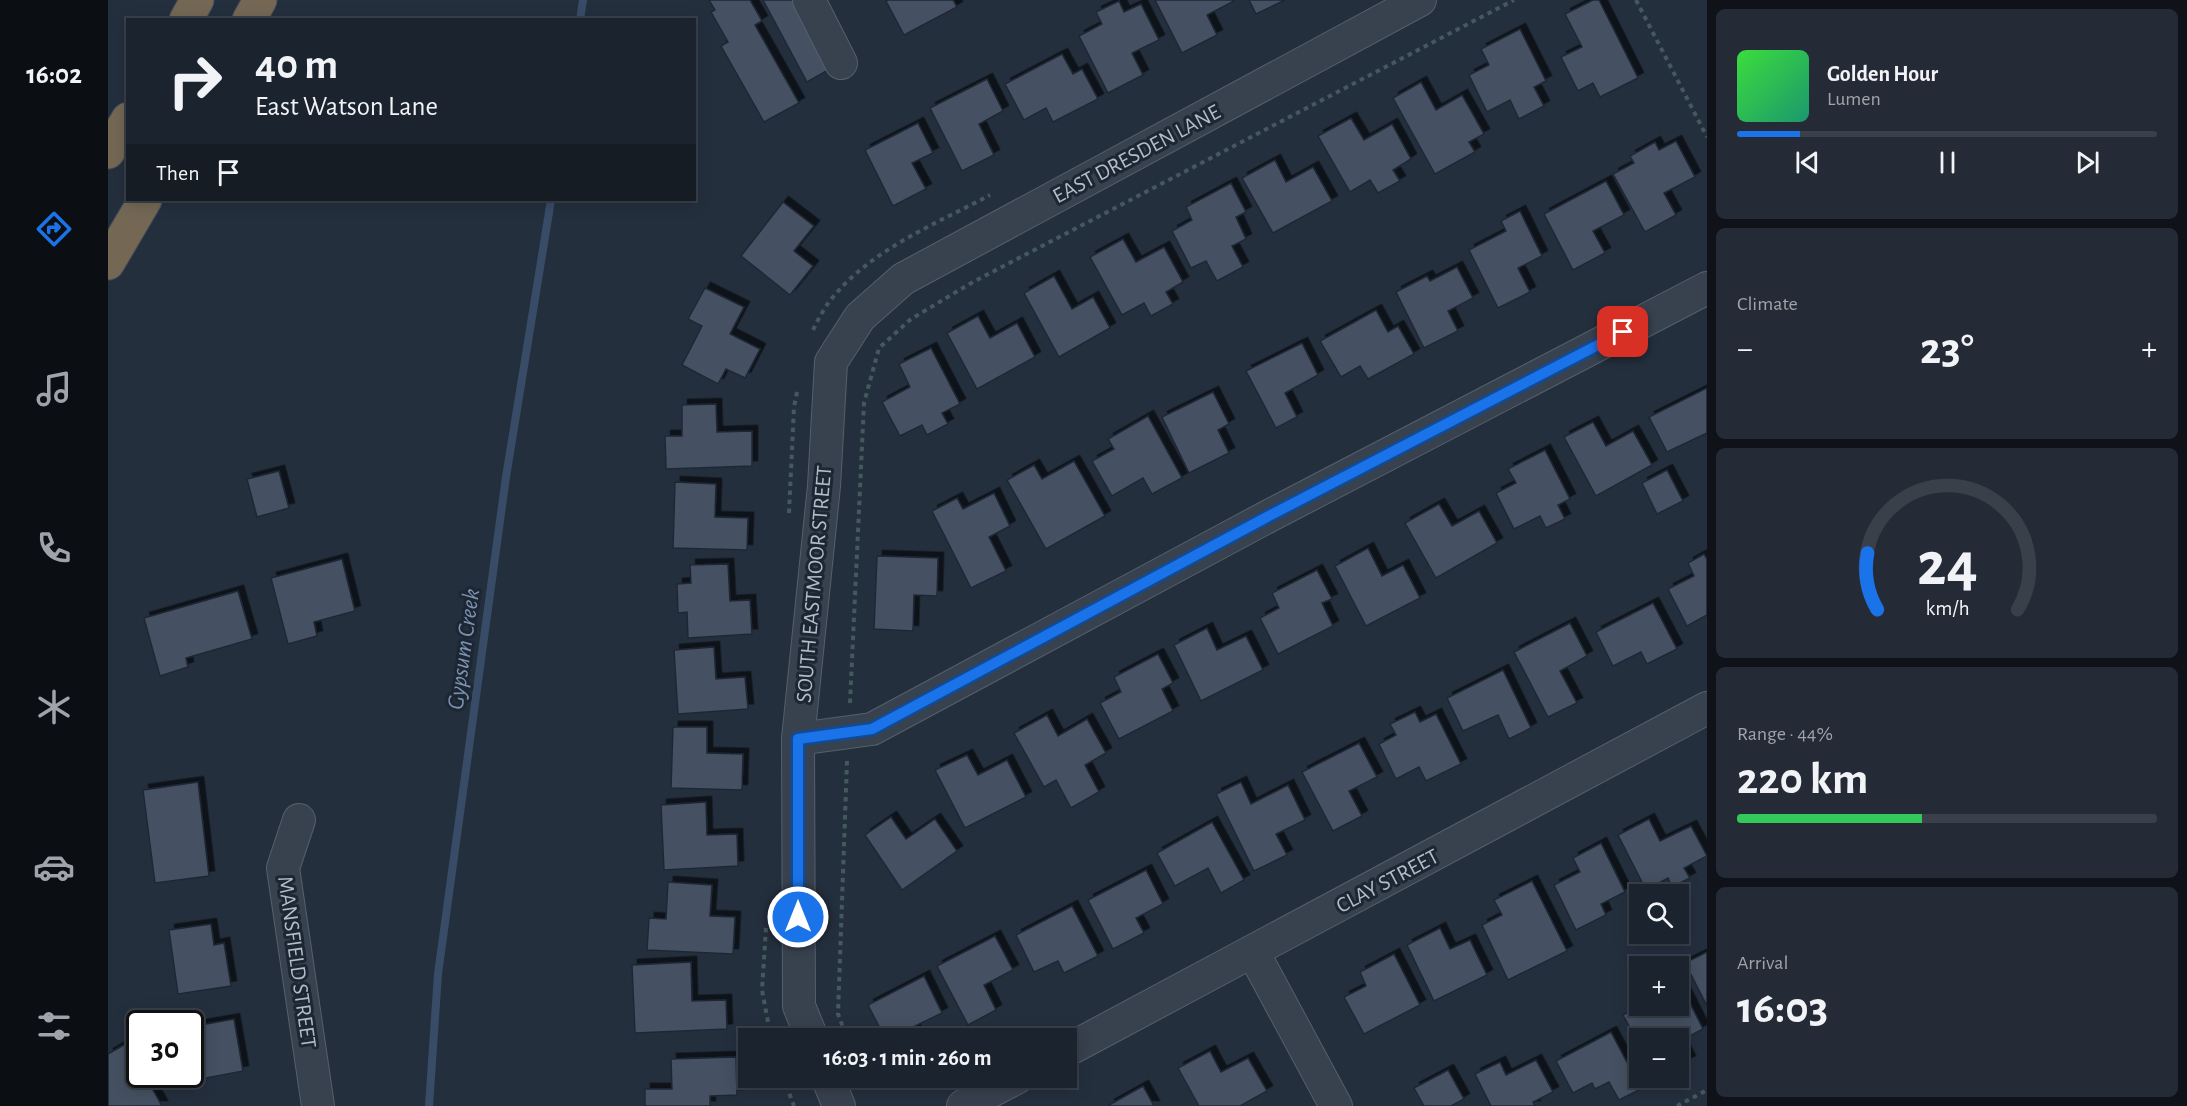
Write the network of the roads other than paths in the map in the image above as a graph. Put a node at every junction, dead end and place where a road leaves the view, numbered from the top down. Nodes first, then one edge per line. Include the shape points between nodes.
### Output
1 (197, 0) edge
2 (260, 0) edge
3 (809, 0) edge
4 (1420, 0) edge
5 (187, 18) edge
6 (250, 18) edge
7 (841, 63) dead end
8 (126, 122) edge
9 (108, 152) edge
10 (144, 201) edge
11 (108, 263) edge
12 (1707, 288) edge
13 (860, 317) joint
14 (1707, 708) edge
15 (798, 739) junction
16 (299, 820) dead end
17 (1253, 952) junction
18 (808, 1028) edge
19 (1077, 1045) edge
20 (832, 1088) edge
21 (997, 1088) edge
22 (318, 1106) edge
23 (839, 1106) edge
24 (963, 1106) edge
25 (1336, 1106) edge

1 - 5 highway
2 - 6 highway
3 - 7 street
4 - 13 street, EAST DRESDEN LANE via 903,279
8 - 9 highway
10 - 11 highway
12 - 15 street via 872,729
13 - 15 street, SOUTH EASTMOOR STREET via 831,362 824,486
14 - 17 street, CLAY STREET
15 - 18 street, SOUTH EASTMOOR STREET via 799,1006
16 - 22 street, MANSFIELD STREET via 283,868
17 - 19 street, CLAY STREET
17 - 25 street
20 - 23 street
21 - 24 street

